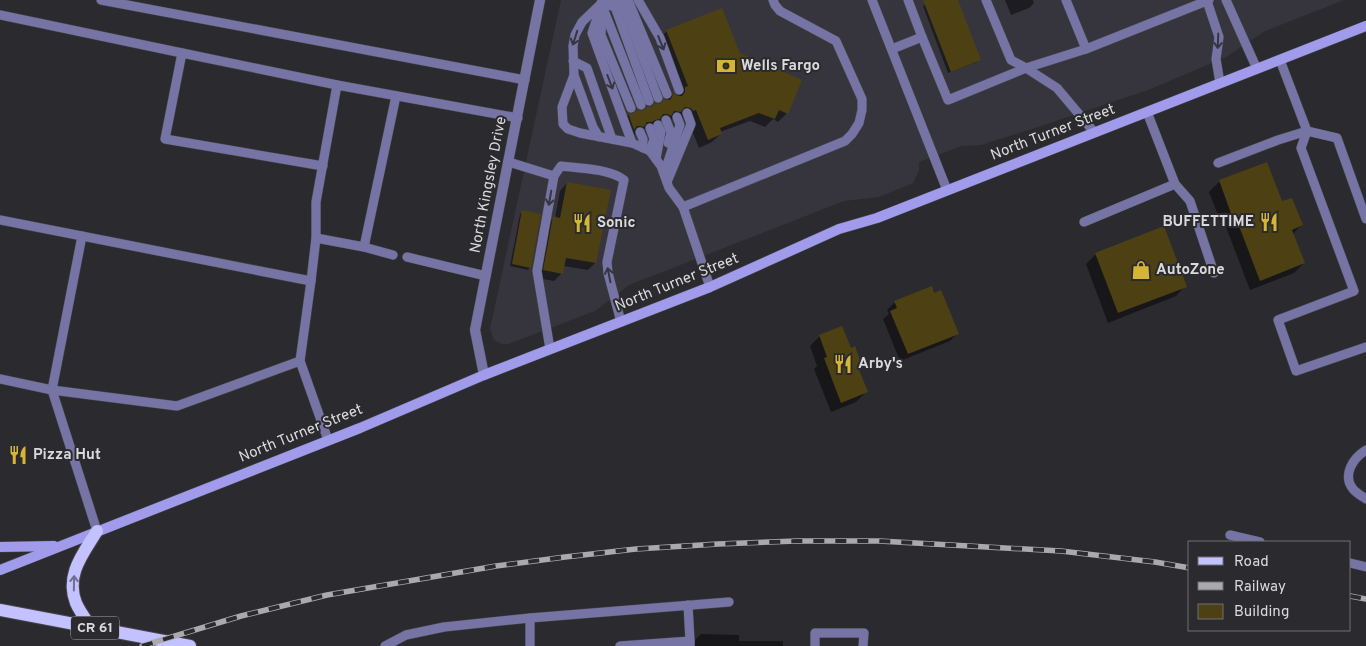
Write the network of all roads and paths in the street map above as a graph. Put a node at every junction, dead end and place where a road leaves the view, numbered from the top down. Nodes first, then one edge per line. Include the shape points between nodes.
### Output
1 (101, 0) edge
2 (540, 0) edge
3 (618, 0) edge
4 (628, 0) edge
5 (638, 0) edge
6 (773, 0) edge
7 (872, 0) edge
8 (908, 0) edge
9 (986, 0) edge
10 (1066, 0) edge
11 (1208, 0) edge
12 (1226, 0) edge
13 (604, 1) edge
14 (0, 15) edge
15 (1366, 26) edge
16 (922, 37) junction
17 (1086, 49) junction
18 (892, 50) junction
19 (182, 53) junction
20 (1280, 60) junction
21 (573, 61) junction
22 (1026, 68) junction
23 (1257, 69) junction
24 (574, 75) junction
25 (525, 80) junction
26 (1220, 83) junction
27 (337, 85) junction
28 (678, 90) dead end
29 (667, 94) dead end
30 (396, 96) junction
31 (631, 108) dead end
32 (1147, 112) junction
33 (687, 113) dead end
34 (677, 117) dead end
35 (518, 118) junction
36 (1307, 131) junction
37 (640, 132) dead end
38 (1094, 132) junction
39 (599, 137) junction
40 (612, 139) junction
41 (632, 143) junction
42 (646, 149) junction
43 (509, 162) junction
44 (1218, 163) dead end
45 (323, 166) junction
46 (662, 170) junction
47 (554, 176) junction
48 (1175, 184) junction
49 (947, 190) junction
50 (683, 207) junction
51 (1366, 219) edge
52 (0, 220) edge
53 (1084, 222) dead end
54 (82, 236) junction
55 (316, 238) junction
56 (364, 247) junction
57 (393, 255) dead end
58 (406, 257) dead end
59 (1214, 273) dead end
60 (486, 276) junction
61 (311, 280) junction
62 (710, 287) junction
63 (621, 322) junction
64 (1366, 347) edge
65 (550, 349) junction
66 (300, 361) junction
67 (484, 375) junction
68 (0, 380) edge
69 (52, 390) junction
70 (328, 440) junction
71 (1366, 450) edge
72 (1366, 499) edge
73 (98, 531) junction
74 (1230, 535) dead end
75 (1256, 541) edge
76 (60, 546) junction
77 (0, 547) edge
78 (1351, 563) edge
79 (1366, 567) edge
80 (0, 570) edge
81 (729, 602) dead end
82 (688, 605) junction
83 (0, 610) edge
84 (530, 618) junction
85 (91, 627) junction
86 (690, 644) edge
87 (640, 645) edge
88 (190, 646) edge
89 (385, 646) edge
90 (530, 646) edge
91 (620, 646) edge
92 (815, 646) edge
93 (864, 646) edge

1 - 25 lane
2 - 25 street, North Kingsley Drive
3 - 13 lane
4 - 29 lane
5 -> 28 lane via 660,38
6 - 50 lane via 780,11 836,41 862,99 859,123 844,141
7 - 18 lane
8 - 16 lane
9 - 22 lane via 1011,60
10 - 17 lane
11 - 17 lane
11 -> 26 lane via 1219,37 1216,59
12 - 23 lane
13 - 13 lane via 649,101 622,2
13 -> 21 lane via 582,22 575,35
13 - 31 lane via 601,35
13 -> 41 lane via 592,33
14 - 19 lane
15 - 20 main road, North Turner Street
16 - 18 lane
16 - 22 lane via 948,100
17 - 22 lane
18 - 49 lane
19 - 27 lane
19 - 45 lane via 165,139
20 - 23 main road, North Turner Street
20 - 36 lane
21 - 24 lane
21 - 40 lane via 587,68
22 - 38 lane via 1057,88
23 - 26 main road, North Turner Street
24 - 39 lane
24 - 39 lane via 562,107 563,124 568,129
25 - 35 street, North Kingsley Drive
26 - 32 main road, North Turner Street
27 - 30 lane
27 - 45 lane
30 - 35 lane
30 - 56 lane
32 - 38 main road, North Turner Street
32 - 48 lane
33 - 46 lane via 691,124
34 - 46 lane via 680,125
35 - 43 street, North Kingsley Drive
36 - 44 lane
36 - 51 lane via 1337,138
36 - 64 lane via 1301,148 1354,291 1278,320 1296,371
37 - 42 lane
38 - 49 main road, North Turner Street
39 - 40 lane
40 - 41 lane
41 - 42 lane
42 - 46 lane
42 - 46 lane via 654,139 658,124
43 - 47 lane
43 - 60 street, North Kingsley Drive
45 - 55 lane via 316,202
46 - 50 lane via 669,188
63 -> 47 lane via 607,262 624,180 610,172 561,166
47 -> 65 lane via 537,271
48 - 53 lane
48 - 59 lane via 1190,201
49 - 62 main road, North Turner Street via 839,229
50 - 62 lane
52 - 54 lane
54 - 61 lane
54 - 69 lane
55 - 56 lane
55 - 61 lane
56 - 57 lane
58 - 60 lane
60 - 67 street, North Kingsley Drive via 475,330
61 - 66 lane
62 - 63 main road, North Turner Street
63 - 65 main road, North Turner Street
65 - 67 main road, North Turner Street
66 - 69 lane via 177,406
66 - 70 lane
67 - 70 main road, North Turner Street
68 - 69 lane
69 - 73 lane
70 - 73 main road, North Turner Street
71 - 72 lane via 1350,465 1348,478 1353,490
73 - 76 main road, North Turner Street
85 -> 73 main road via 76,603 73,583 76,564
74 - 75 lane
76 - 77 main road
76 - 80 main road, North Turner Street
78 - 79 lane
81 - 82 lane
82 - 84 lane
82 - 86 lane
83 - 85 main road, CR 61
84 - 89 lane via 444,627 406,635
84 - 90 lane
85 - 88 main road, CR 61
86 - 87 lane
87 - 91 lane
92 - 93 lane via 815,633 864,633

